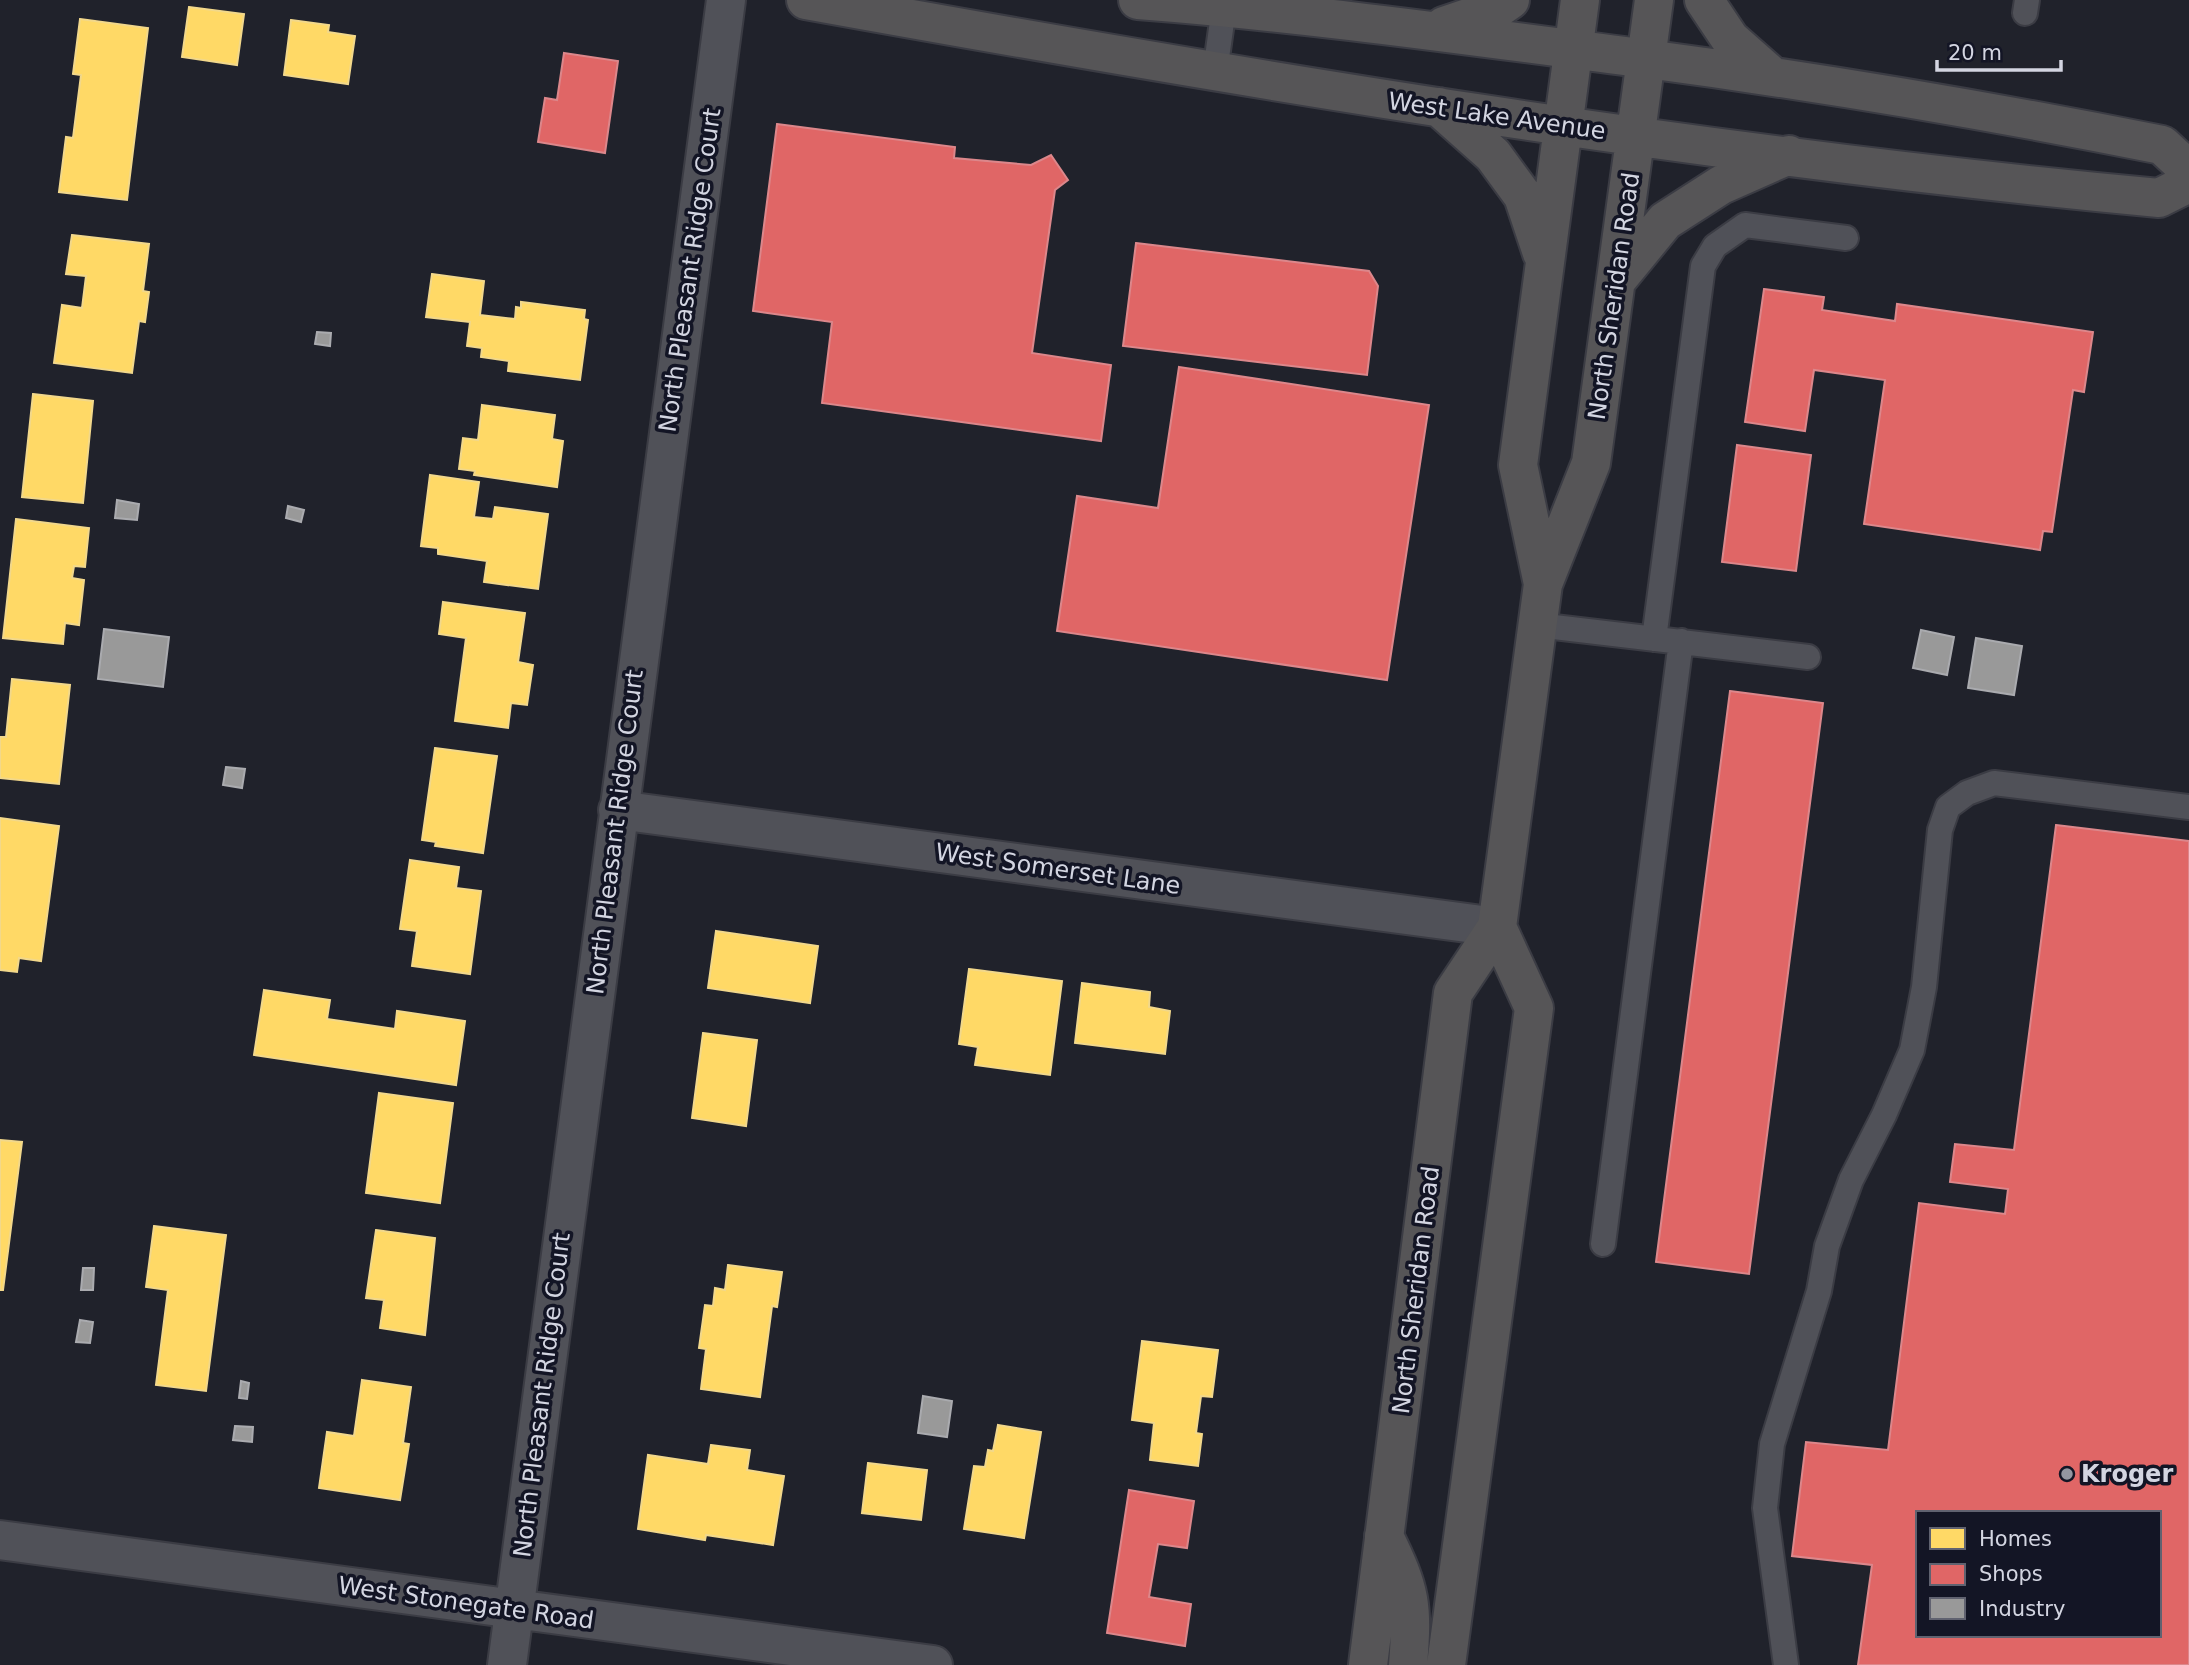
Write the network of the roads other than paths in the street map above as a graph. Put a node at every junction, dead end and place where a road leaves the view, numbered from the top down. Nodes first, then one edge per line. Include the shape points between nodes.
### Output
1 (726, 0) edge
2 (806, 0) edge
3 (1138, 0) edge
4 (1510, 0) edge
5 (1580, 0) edge
6 (1654, 0) edge
7 (1704, 0) edge
8 (1225, 3) edge
9 (1436, 29) junction
10 (1573, 48) junction
11 (1646, 59) junction
12 (1215, 72) junction
13 (1772, 76) junction
14 (1439, 107) junction
15 (1563, 125) junction
16 (1635, 136) junction
17 (1789, 154) junction
18 (2189, 170) edge
19 (2189, 183) edge
20 (1846, 238) dead end
21 (1545, 261) junction
22 (1616, 281) junction
23 (1543, 584) junction
24 (1537, 625) junction
25 (1654, 639) junction
26 (1681, 640) junction
27 (1808, 657) dead end
28 (2189, 807) edge
29 (618, 810) junction
30 (1497, 927) junction
31 (1604, 1244) dead end
32 (1384, 1536) junction
33 (0, 1540) edge
34 (514, 1610) junction
35 (507, 1665) edge
36 (933, 1665) edge
37 (1368, 1665) edge
38 (1408, 1665) edge
39 (1446, 1665) edge
40 (1786, 1665) edge

1 - 29 street, North Pleasant Ridge Court
2 - 12 main road, West Lake Avenue
3 - 8 main road
4 - 9 main road
5 - 10 main road, North Sheridan Road
6 - 11 main road, North Sheridan Road
7 - 13 main road via 1730,39
8 - 9 main road
8 - 12 lane
9 - 10 main road
10 - 11 main road
10 - 15 main road, North Sheridan Road
11 - 13 main road
11 - 16 main road, North Sheridan Road
12 - 14 main road, West Lake Avenue
13 - 18 main road via 2162,145
14 - 15 main road, West Lake Avenue
14 - 21 main road via 1493,155 1523,196
15 - 16 main road, West Lake Avenue
15 - 21 main road, North Sheridan Road
16 - 17 main road, West Lake Avenue
16 - 22 main road, North Sheridan Road
17 - 19 main road, West Lake Avenue via 2159,198
17 - 22 main road via 1721,185 1665,221
20 - 25 lane via 1745,225 1715,246 1703,266
21 - 23 main road, North Sheridan Road via 1518,465
22 - 23 main road, North Sheridan Road via 1591,463
23 - 24 main road, North Sheridan Road
24 - 25 lane
24 - 30 main road, North Sheridan Road
25 - 26 lane
26 - 27 lane
26 - 31 lane
28 - 40 lane via 1994,783 1967,793 1948,807 1940,830 1924,987 1912,1050 1827,1246 1819,1291 1772,1444 1765,1508
29 - 30 street, West Somerset Lane
29 - 34 street, North Pleasant Ridge Court
30 - 32 main road, North Sheridan Road via 1453,993
30 - 39 main road via 1534,1007
32 - 37 main road, North Sheridan Road
32 - 38 main road via 1404,1578 1412,1612
33 - 34 street, West Stonegate Road
34 - 35 street, North Pleasant Ridge Court
34 - 36 street, West Stonegate Road

